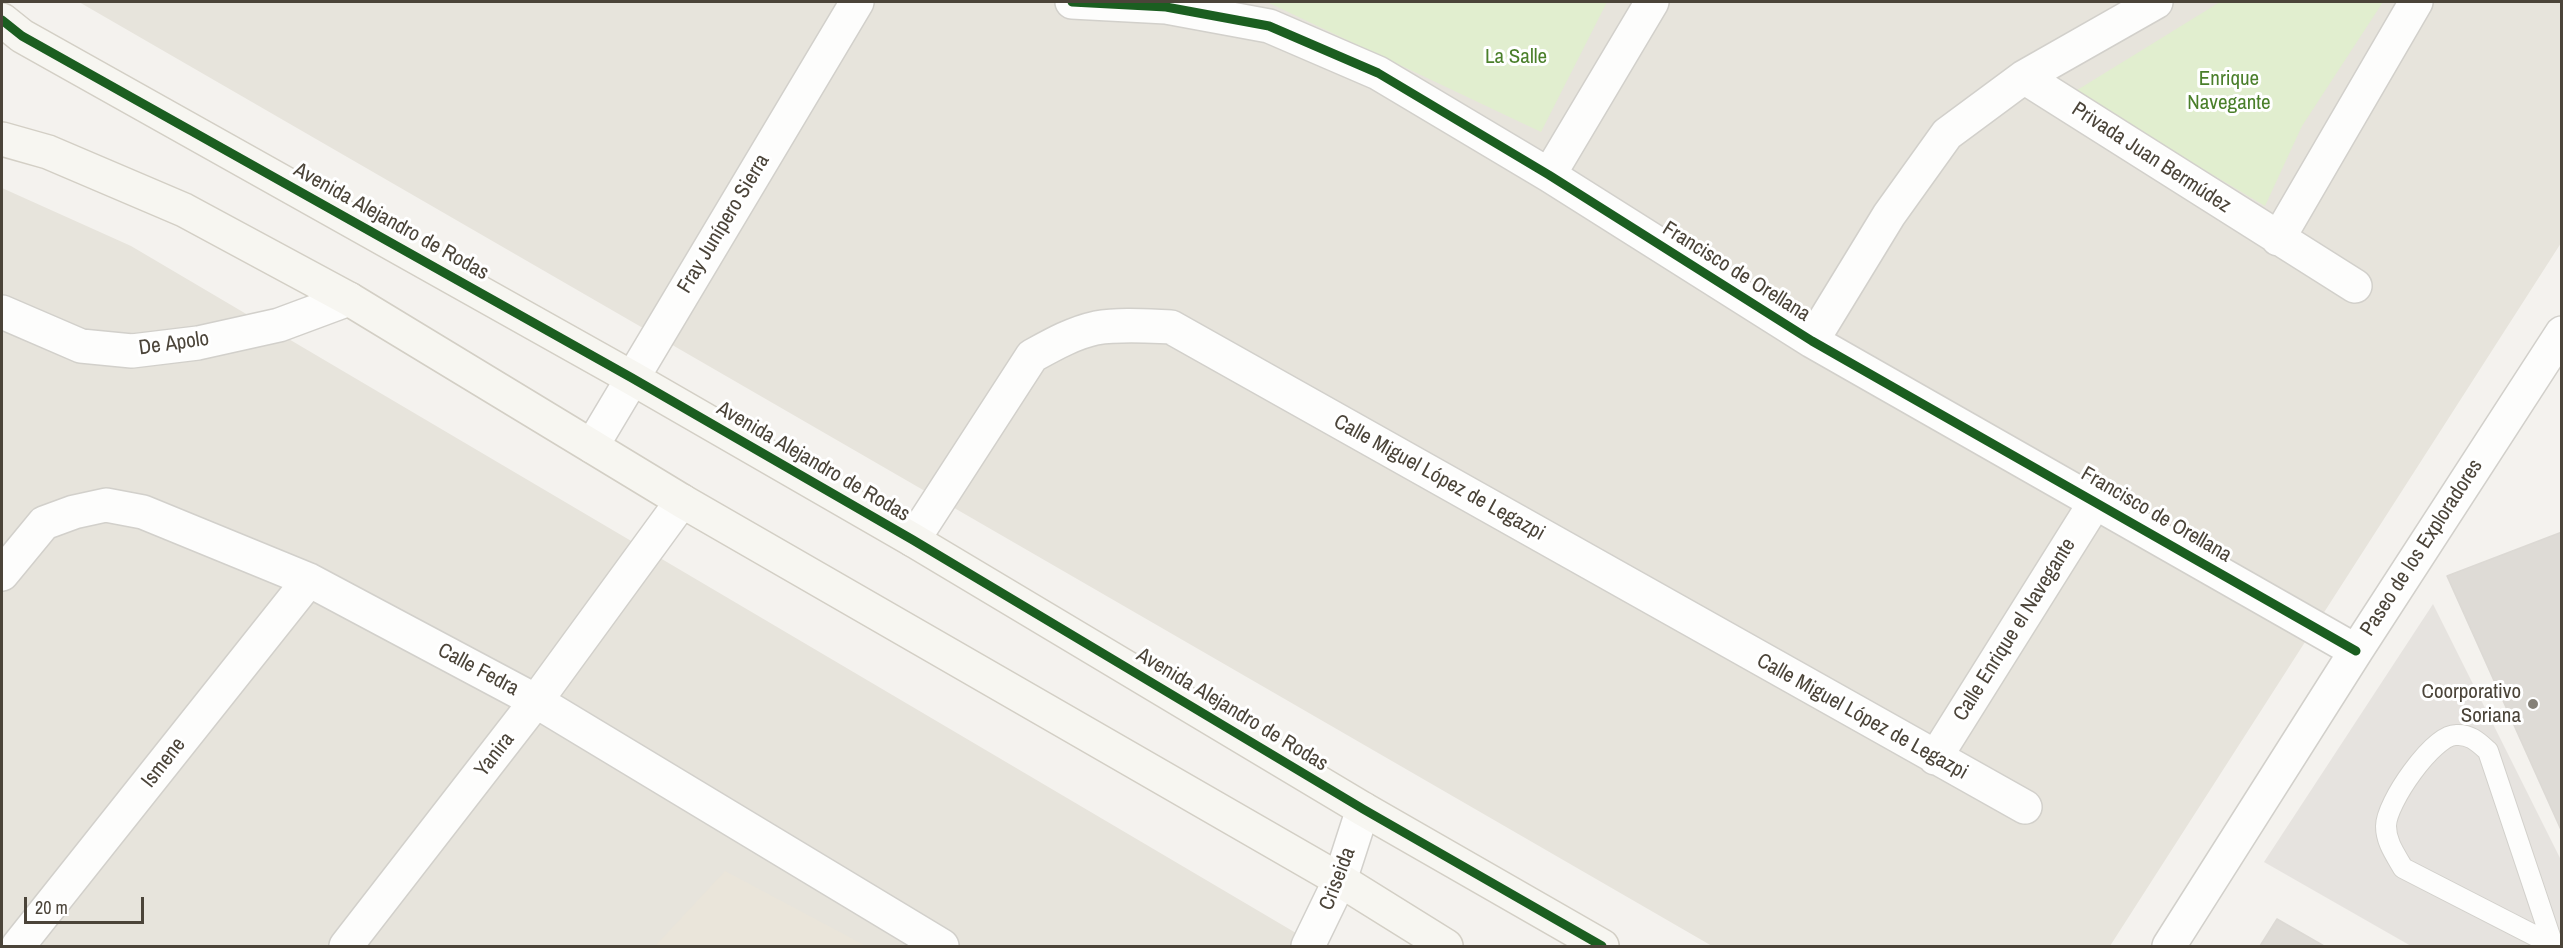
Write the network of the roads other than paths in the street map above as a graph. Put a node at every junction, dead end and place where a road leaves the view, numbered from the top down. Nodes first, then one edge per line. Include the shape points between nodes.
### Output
1 (857, 2) edge
2 (1072, 2) edge
3 (1652, 2) edge
4 (2156, 2) edge
5 (2416, 2) edge
6 (2, 20) edge
7 (2024, 77) junction
8 (2, 140) edge
9 (1549, 176) junction
10 (2278, 239) junction
11 (2355, 286) dead end
12 (349, 299) junction
13 (2, 312) edge
14 (2562, 333) edge
15 (1812, 341) junction
16 (632, 378) junction
17 (592, 446) junction
18 (682, 501) junction
19 (2096, 501) junction
20 (913, 540) junction
21 (2, 574) edge
22 (309, 580) junction
23 (2356, 651) junction
24 (536, 701) junction
25 (1935, 758) junction
26 (2025, 807) dead end
27 (1363, 809) junction
28 (1340, 880) junction
29 (2558, 945) edge
30 (18, 946) edge
31 (346, 946) edge
32 (942, 946) edge
33 (1308, 946) edge
34 (1446, 946) edge
35 (1602, 946) edge
36 (2169, 946) edge

1 - 16 street, Fray Junípero Sierra
2 - 9 street, Francisco de Orellana via 1166,7 1269,27 1378,73
3 - 9 street
4 - 7 street
5 - 10 street
6 - 16 street, Avenida Alejandro de Rodas via 22,36
7 - 10 street, Privada Juan Bermúdez
7 - 15 street via 1947,134 1889,215
8 - 12 street via 48,152 184,210
9 - 15 street, Francisco de Orellana
10 - 11 street, Privada Juan Bermúdez
12 - 13 street, De Apolo via 279,325 198,343 132,351 81,346
12 - 17 street
14 - 23 street, Paseo de los Exploradores
15 - 19 street, Francisco de Orellana
16 - 17 street, Fray Junípero Sierra
16 - 20 street, Avenida Alejandro de Rodas
17 - 18 street
18 - 24 street, Yanira
18 - 28 street
19 - 23 street, Francisco de Orellana
19 - 25 street, Calle Enrique el Navegante
20 - 25 street, Calle Miguel López de Legazpi via 1032,356 1095,328 1171,327
20 - 27 street, Avenida Alejandro de Rodas
21 - 22 street, Calle Fedra via 44,523 106,505 143,512
22 - 24 street, Calle Fedra
22 - 30 street, Ismene
23 - 36 street, Paseo de los Exploradores
24 - 31 street, Yanira
24 - 32 street, Calle Fedra
25 - 26 street, Calle Miguel López de Legazpi
27 - 28 street, Criseida
27 - 35 street, Avenida Alejandro de Rodas
28 - 33 street, Criseida
28 - 34 street
29 - 29 lane via 2403,868 2388,844 2385,824 2392,802 2433,746 2455,734 2473,737 2488,751

